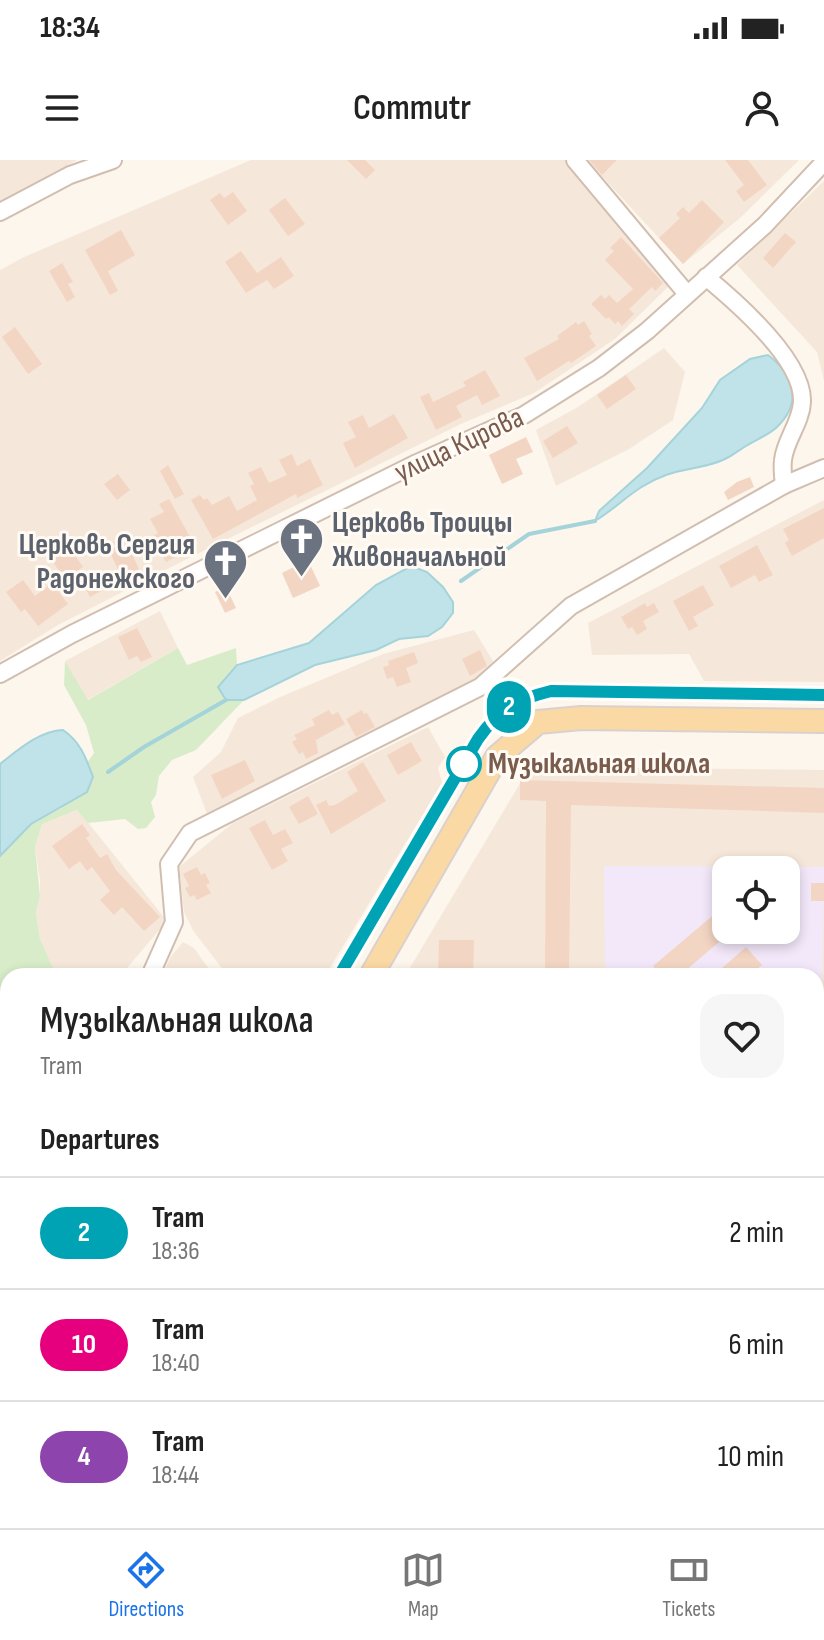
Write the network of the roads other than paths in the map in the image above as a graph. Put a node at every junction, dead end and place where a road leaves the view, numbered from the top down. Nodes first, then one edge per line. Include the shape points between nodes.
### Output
1 (113, 160) edge
2 (575, 160) edge
3 (824, 162) edge
4 (0, 212) edge
5 (706, 277) junction
6 (687, 294) junction
7 (824, 468) edge
8 (784, 485) junction
9 (0, 674) edge
10 (824, 721) edge
11 (154, 968) edge
12 (376, 968) edge

1 - 4 street via 70,175
2 - 6 street
3 - 5 street, улица Кирова
5 - 6 street, улица Кирова
5 - 8 street via 768,335 796,374 802,400 783,459
6 - 9 street, улица Кирова via 599,368 524,415 417,463
7 - 8 street
8 - 11 street via 571,606 480,687 190,833 169,864 174,922
10 - 12 main road via 538,722 497,757

